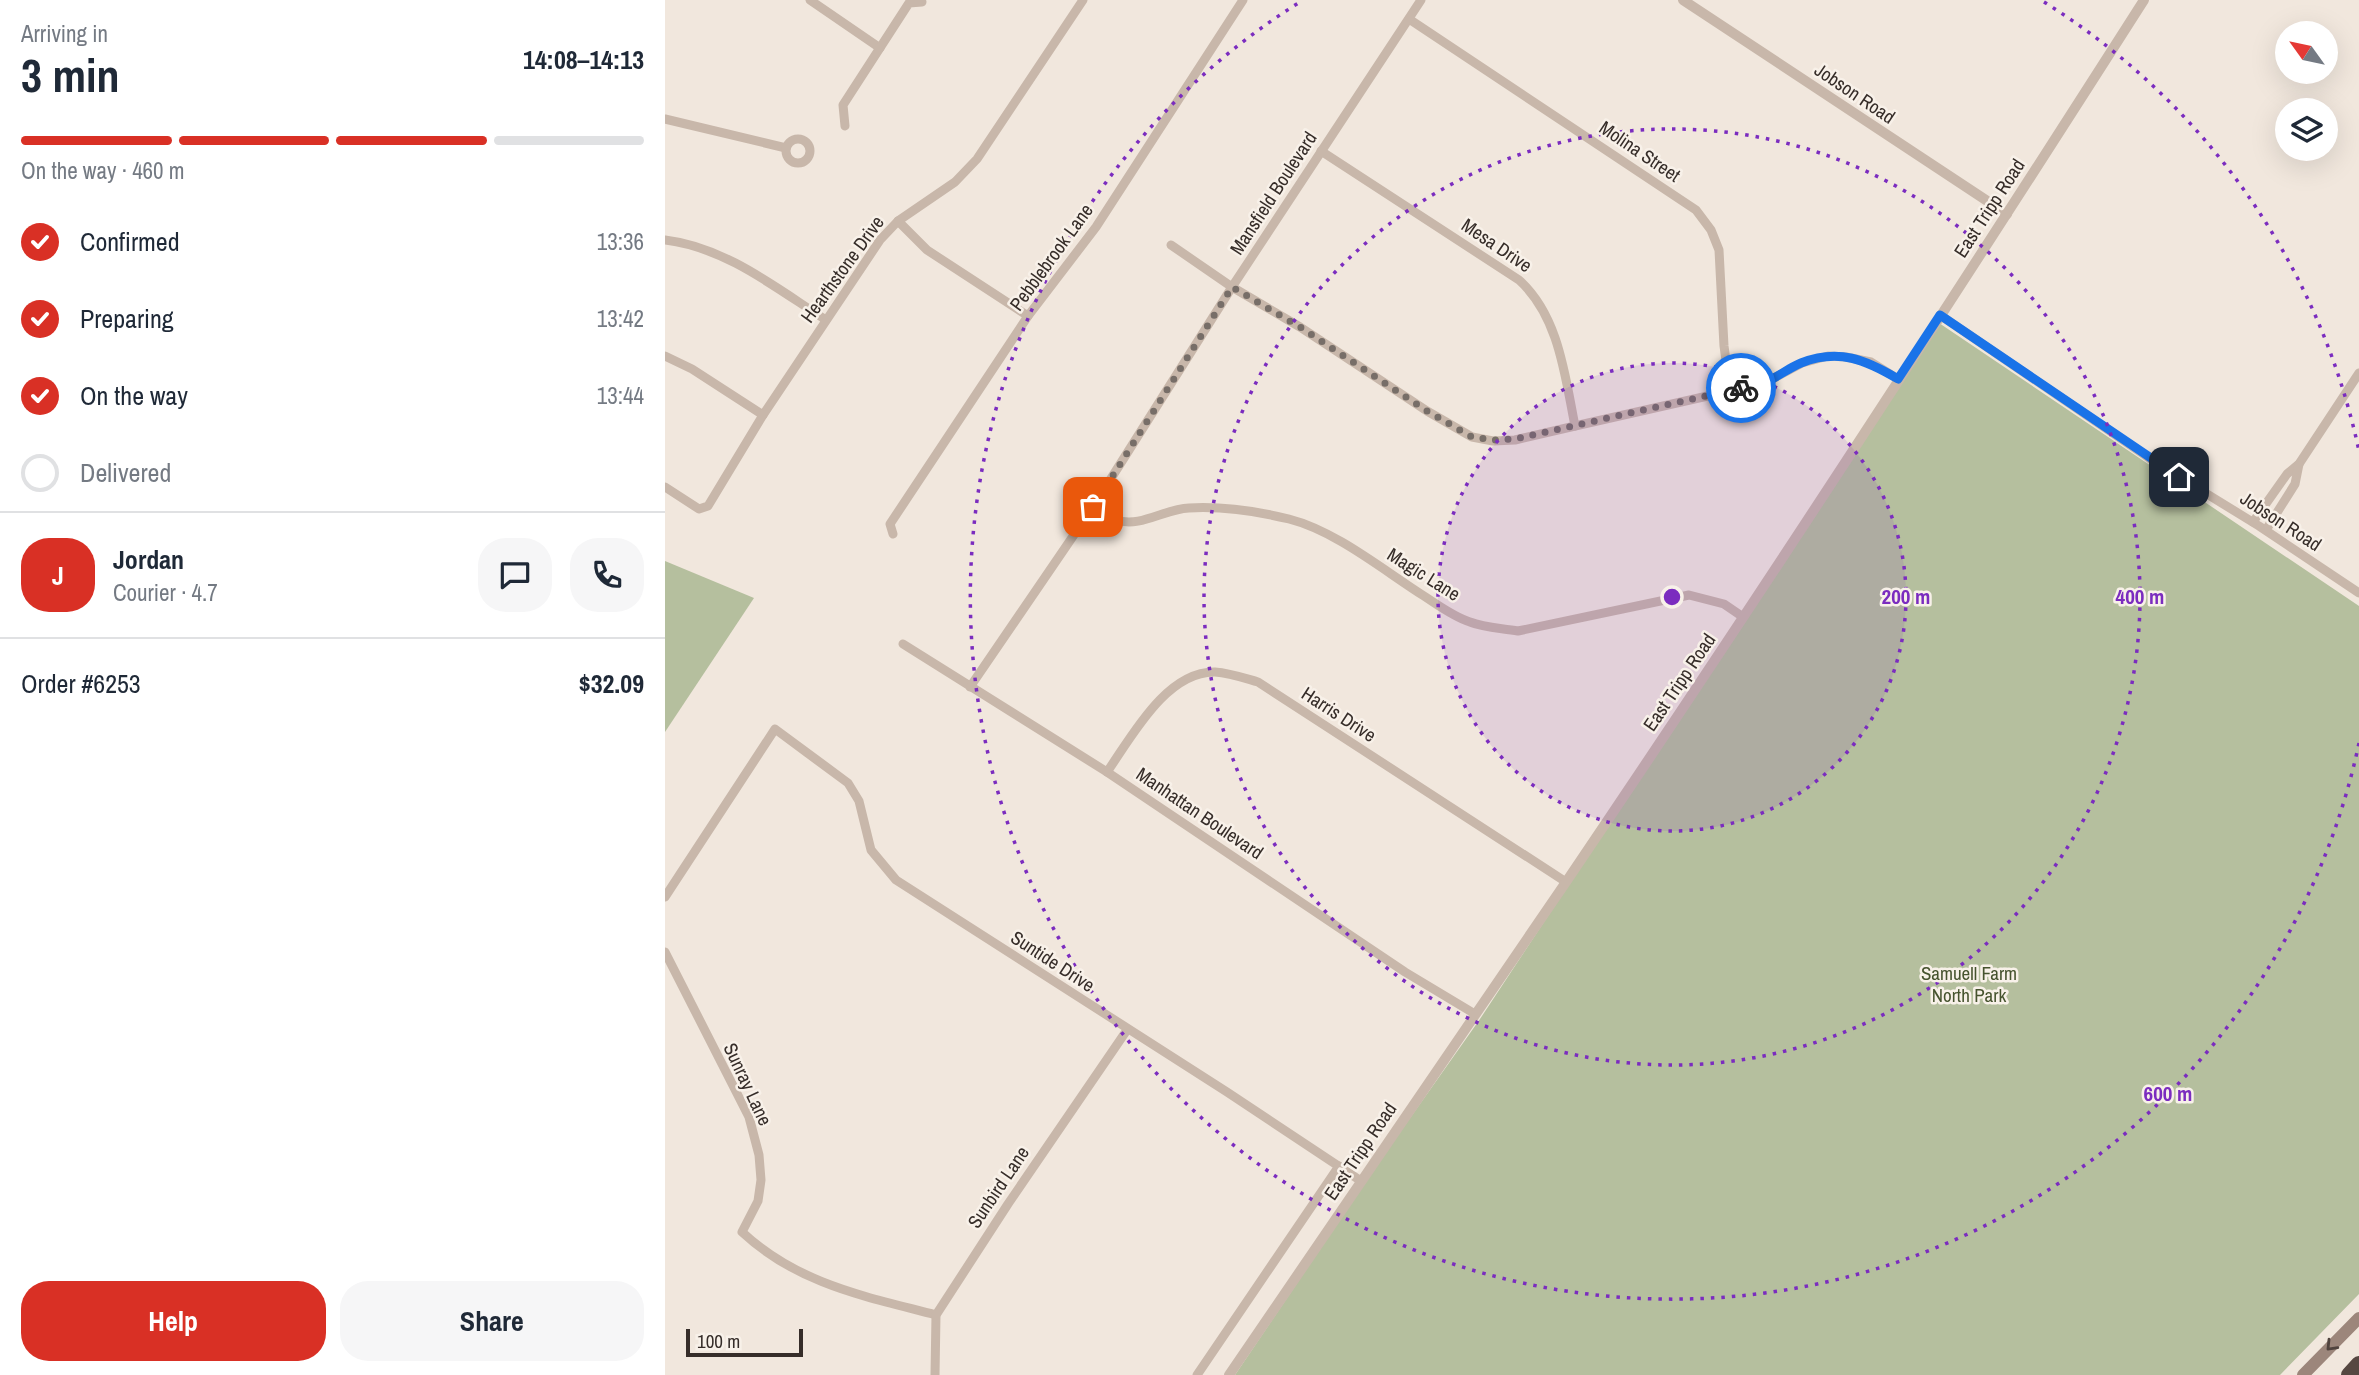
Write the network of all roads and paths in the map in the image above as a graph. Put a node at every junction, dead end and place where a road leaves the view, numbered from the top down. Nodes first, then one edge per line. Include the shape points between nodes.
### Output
1 (810, 0) edge
2 (1083, 0) edge
3 (1243, 0) edge
4 (1421, 0) edge
5 (1683, 0) edge
6 (2144, 0) edge
7 (922, 2) dead end
8 (1409, 19) junction
9 (880, 48) junction
10 (665, 119) edge
11 (845, 126) dead end
12 (786, 148) dead end
13 (1321, 151) junction
14 (2007, 215) junction
15 (898, 221) junction
16 (665, 240) edge
17 (1171, 245) dead end
18 (1232, 287) junction
19 (1940, 315) junction
20 (1028, 316) junction
21 (826, 320) junction
22 (665, 356) edge
23 (2359, 373) edge
24 (1898, 379) junction
25 (1730, 390) junction
26 (763, 415) junction
27 (1575, 426) junction
28 (2299, 464) junction
29 (665, 487) edge
30 (1093, 507) junction
31 (2253, 523) junction
32 (2266, 530) junction
33 (893, 534) dead end
34 (2359, 593) edge
35 (1743, 617) junction
36 (903, 644) dead end
37 (970, 687) junction
38 (1107, 772) junction
39 (1566, 882) junction
40 (665, 897) edge
41 (665, 952) edge
42 (1475, 1014) junction
43 (1127, 1030) junction
44 (1339, 1166) junction
45 (1361, 1181) junction
46 (936, 1315) junction
47 (2359, 1318) edge
48 (2359, 1364) edge
49 (935, 1375) edge
50 (1197, 1375) edge
51 (1229, 1375) edge
52 (2303, 1375) edge
53 (2349, 1375) edge

1 - 9 street
2 - 15 street, Hearthstone Drive via 977,159 954,182
3 - 20 street, Pebblebrook Lane via 1096,227
4 - 8 street, Mansfield Boulevard
5 - 14 street, Jobson Road
6 - 14 street, East Tripp Road
7 - 9 street via 909,3
8 - 13 street, Mansfield Boulevard
8 - 25 street, Molina Street via 1696,210 1719,250
9 - 11 street via 842,105
10 - 12 street
13 - 18 street, Mansfield Boulevard
13 - 27 street, Mesa Drive via 1531,290 1550,321
14 - 19 street, East Tripp Road
15 - 20 street via 926,250
15 - 21 street, Hearthstone Drive
16 - 21 street via 701,248 744,267
17 - 18 street
18 - 27 street via 1472,437 1515,439
18 - 30 street, Mansfield Boulevard
19 - 24 street, East Tripp Road
19 - 31 street, Jobson Road
20 - 33 street, Pebblebrook Lane via 890,524
21 - 26 street, Hearthstone Drive
22 - 26 street
23 - 28 street
24 - 25 street via 1871,362 1828,356 1802,363 1765,383
24 - 35 street, East Tripp Road
25 - 27 street
26 - 29 street, Hearthstone Drive via 708,506 699,509
28 - 31 street
28 - 32 street via 2295,484
30 - 35 street, Magic Lane via 1125,522 1185,508 1256,511 1294,520 1333,537 1470,622 1518,631 1689,595 1724,604
30 - 37 street, Mansfield Boulevard
31 - 32 street, Jobson Road
32 - 34 street, Jobson Road
35 - 39 street, East Tripp Road
36 - 37 street, Manhattan Boulevard
37 - 38 street, Manhattan Boulevard
38 - 39 street, Harris Drive via 1155,704 1198,676 1213,672 1233,675 1258,682
38 - 42 street, Manhattan Boulevard
39 - 42 street, East Tripp Road
40 - 43 street, Suntide Drive via 775,729 848,783 859,801 871,850 896,880
41 - 46 street, Sunray Lane via 749,1117 761,1180 758,1201 741,1232 800,1274
42 - 45 street, East Tripp Road
43 - 44 street, Suntide Drive
43 - 46 street, Sunbird Lane
44 - 45 street, Suntide Drive
44 - 50 street
45 - 51 street, East Tripp Road
46 - 49 street
47 -> 52 main road
48 - 53 highway

